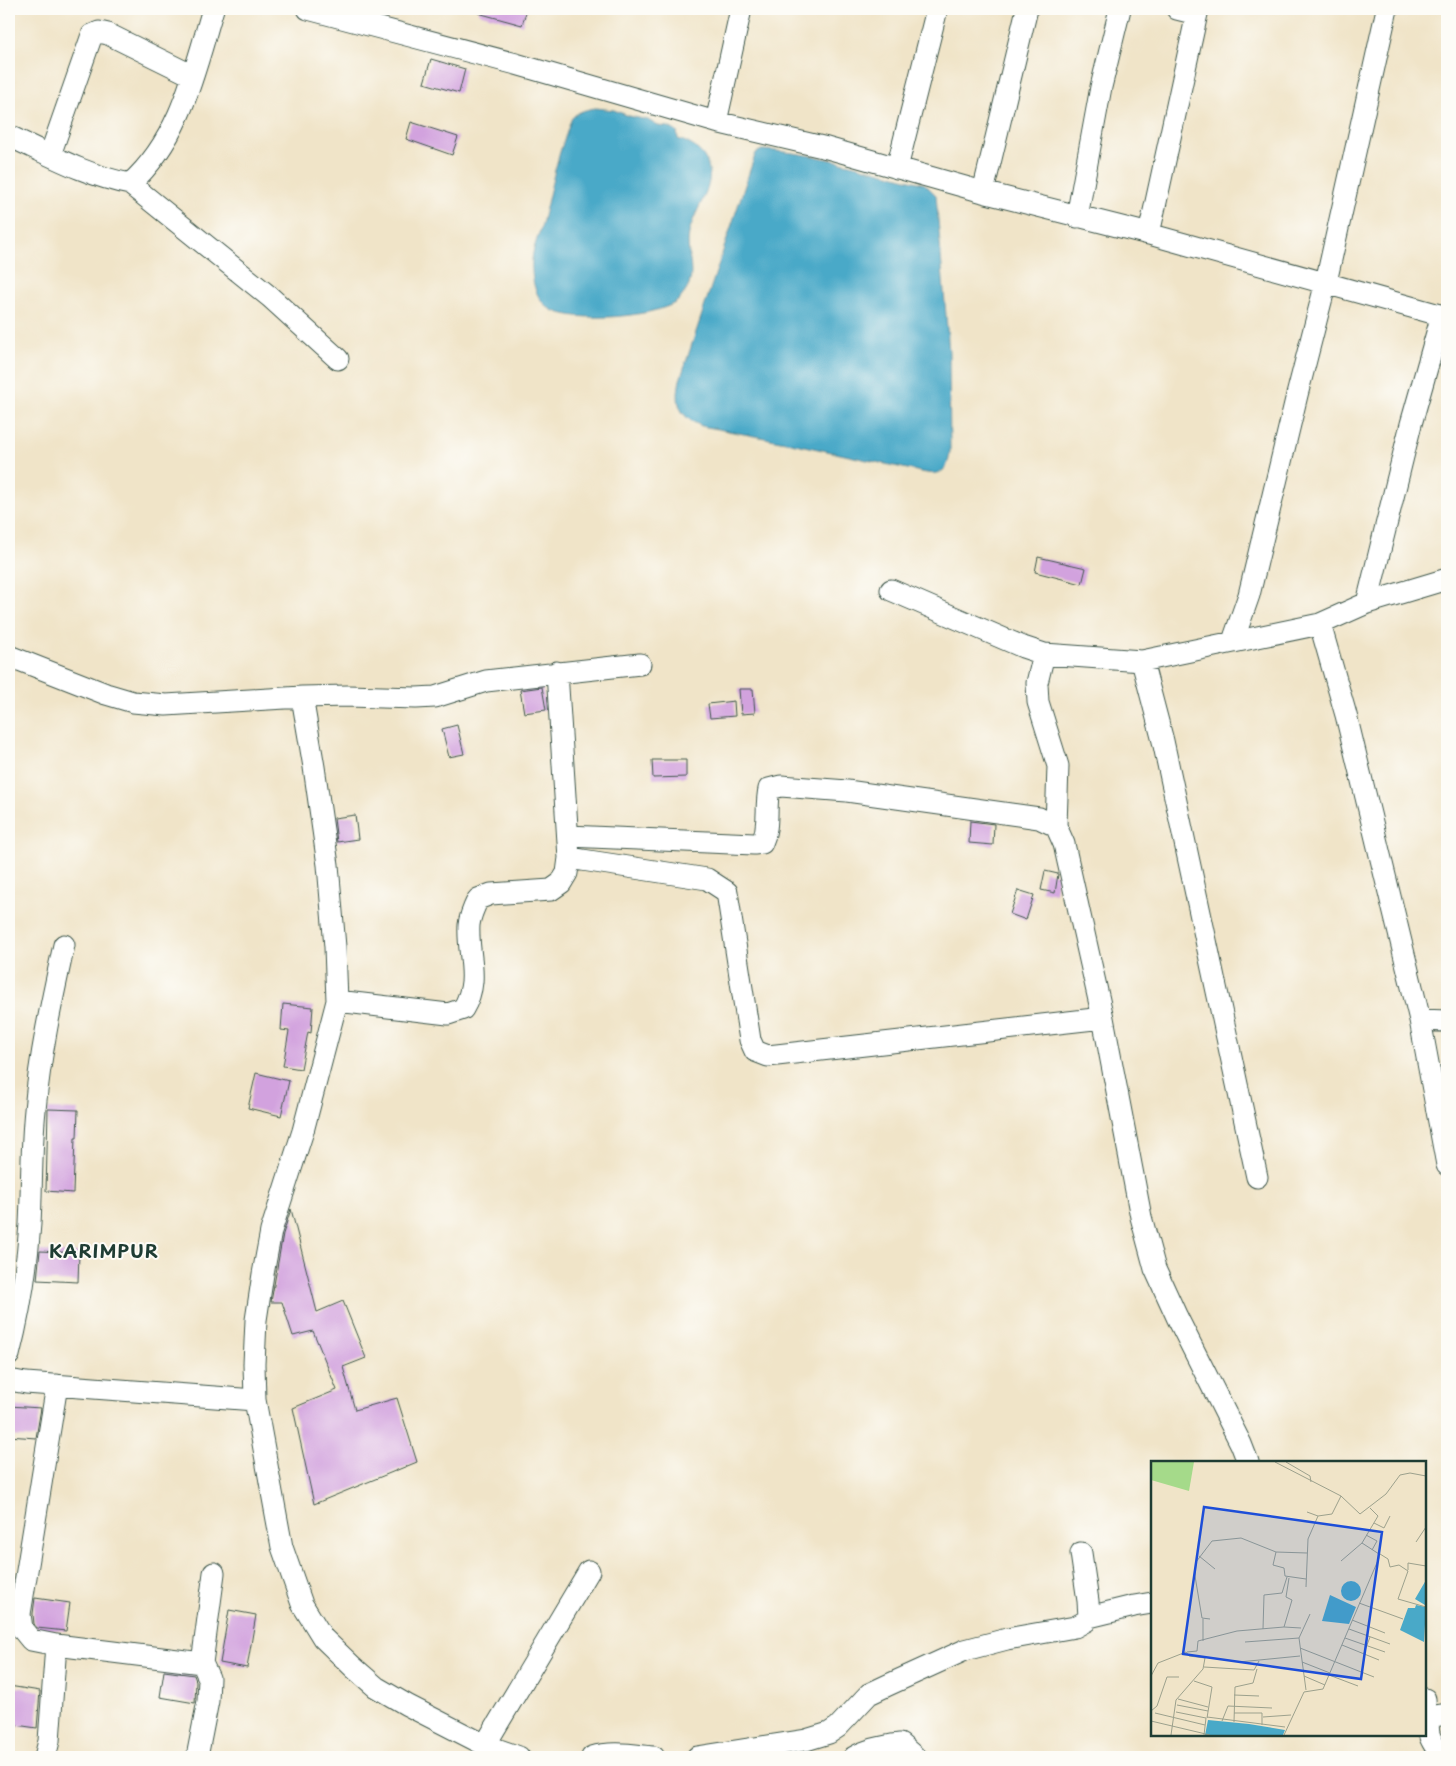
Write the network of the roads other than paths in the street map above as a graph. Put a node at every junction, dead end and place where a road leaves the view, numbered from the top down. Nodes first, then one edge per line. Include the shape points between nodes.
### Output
1 (213, 9) edge
2 (308, 9) edge
3 (741, 9) edge
4 (937, 9) edge
5 (1027, 9) edge
6 (1120, 9) edge
7 (1387, 9) edge
8 (1190, 10) edge
9 (193, 76) junction
10 (716, 122) junction
11 (9, 136) edge
12 (50, 155) junction
13 (897, 168) junction
14 (130, 184) junction
15 (983, 192) junction
16 (1077, 217) junction
17 (1149, 234) junction
18 (1326, 282) junction
19 (1445, 316) edge
20 (338, 360) dead end
21 (1447, 578) edge
22 (891, 590) dead end
23 (1367, 603) junction
24 (1320, 624) junction
25 (1233, 641) junction
26 (1044, 654) junction
27 (9, 656) edge
28 (1142, 661) junction
29 (640, 664) dead end
30 (557, 672) junction
31 (302, 697) junction
32 (1056, 826) junction
33 (568, 836) junction
34 (569, 858) junction
35 (64, 945) dead end
36 (337, 1002) junction
37 (1103, 1018) junction
38 (1420, 1020) junction
39 (1447, 1021) edge
40 (1447, 1165) edge
41 (1257, 1177) dead end
42 (9, 1355) edge
43 (9, 1380) edge
44 (57, 1385) junction
45 (255, 1400) junction
46 (1248, 1461) edge
47 (1081, 1553) dead end
48 (589, 1571) dead end
49 (214, 1573) dead end
50 (1151, 1603) edge
51 (1089, 1617) junction
52 (56, 1645) junction
53 (202, 1663) junction
54 (1426, 1714) edge
55 (1447, 1714) edge
56 (1427, 1730) junction
57 (485, 1745) junction
58 (45, 1757) edge
59 (197, 1757) edge
60 (519, 1757) edge
61 (592, 1757) edge
62 (654, 1757) edge
63 (697, 1757) edge
64 (854, 1757) edge
65 (915, 1757) edge
66 (1442, 1757) edge

1 - 9 street
2 - 10 street via 516,64
3 - 10 street
4 - 13 street
5 - 15 street
6 - 16 street via 1101,87
7 - 18 street
8 - 17 street
9 - 12 street via 108,34 99,32 92,35
9 - 14 street via 183,108 163,146
10 - 13 street
11 - 12 street
12 - 14 street via 88,173
13 - 15 street
14 - 20 street via 270,297
15 - 16 street
16 - 17 street
17 - 18 street
18 - 19 street
18 - 25 street via 1249,595
19 - 23 street via 1411,424
21 - 23 street
22 - 26 street
23 - 24 street
24 - 25 street
24 - 38 street via 1350,730
25 - 28 street
26 - 28 street
26 - 32 street via 1038,702 1058,766
27 - 31 street via 133,702 166,705
28 - 41 street via 1163,741
29 - 30 street
30 - 31 street via 486,681 435,697
30 - 33 street
31 - 36 street via 328,866
32 - 33 street via 1039,818 983,809 781,786 769,789 767,833 762,843
32 - 37 street via 1064,844
33 - 34 street
34 - 36 street via 567,873 551,890 491,894 478,899 469,926 473,979 464,1010 448,1014
34 - 37 street via 707,880 727,892 750,1040 755,1051 768,1056
35 - 42 street via 38,1073 25,1276
36 - 45 street via 303,1131 272,1231 263,1274 256,1320
37 - 46 street via 1155,1269
38 - 39 street
38 - 40 street
43 - 44 street
44 - 45 street
44 - 52 street via 20,1614 22,1629 31,1640
45 - 57 street via 282,1547 302,1604 323,1638 376,1687
47 - 51 street
48 - 57 street
49 - 53 street
50 - 51 street
51 - 63 street via 1075,1627 974,1648 888,1684 869,1694 829,1734
52 - 53 street
52 - 58 street
53 - 59 street via 209,1678 208,1701
54 - 56 street
55 - 56 street via 1435,1716 1429,1721
56 - 66 street
57 - 60 street
61 - 62 street via 614,1753
64 - 65 street via 886,1745 900,1744

